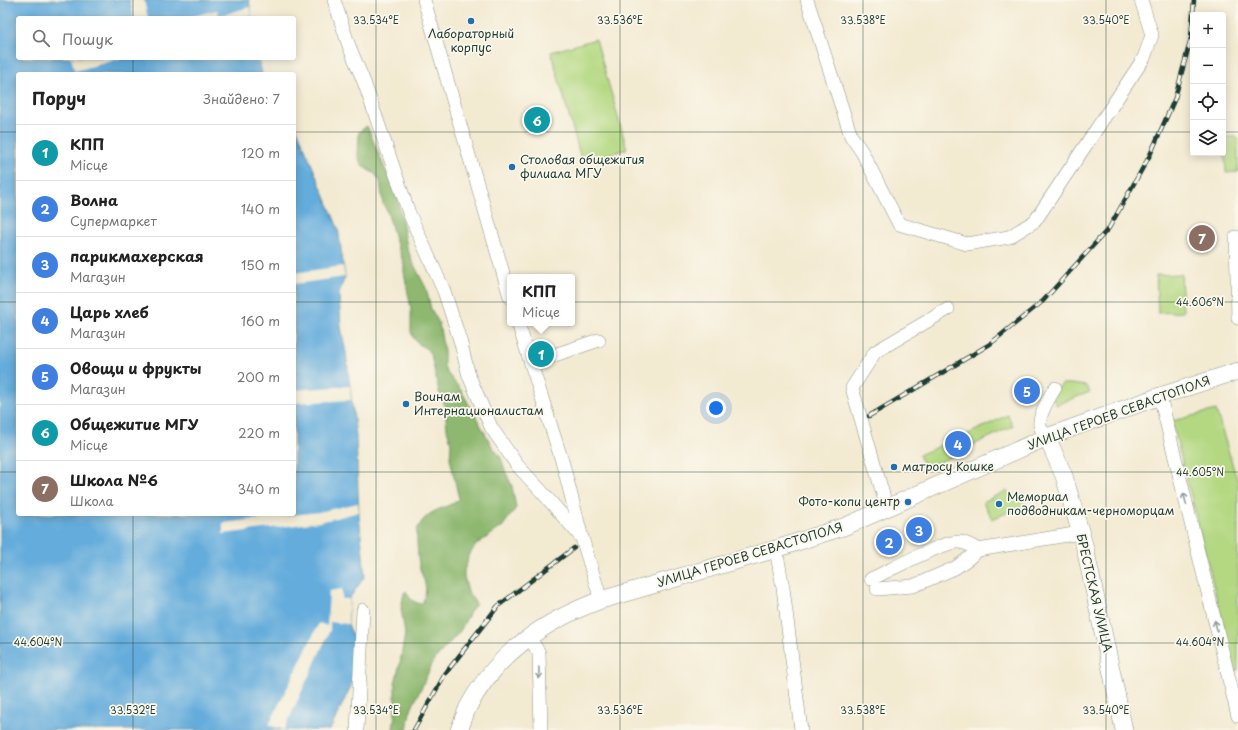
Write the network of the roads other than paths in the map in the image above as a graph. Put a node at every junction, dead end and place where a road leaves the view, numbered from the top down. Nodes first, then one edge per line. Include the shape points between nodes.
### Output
1 (334, 0) edge
2 (424, 0) edge
3 (807, 0) edge
4 (1141, 0) edge
5 (1236, 237) dead end
6 (507, 287) edge
7 (948, 309) dead end
8 (1238, 318) edge
9 (519, 326) edge
10 (599, 340) dead end
11 (530, 363) junction
12 (1238, 371) edge
13 (1055, 388) dead end
14 (1160, 396) junction
15 (1047, 437) junction
16 (887, 508) junction
17 (1080, 533) junction
18 (582, 538) junction
19 (776, 550) junction
20 (978, 550) junction
21 (601, 600) junction
22 (363, 610) dead end
23 (529, 637) junction
24 (1234, 676) edge
25 (1238, 716) edge
26 (357, 730) edge
27 (459, 730) edge
28 (541, 730) edge
29 (801, 730) edge
30 (1124, 730) edge

1 - 18 street via 409,213 444,291 469,376 492,427 517,465
2 - 6 street
3 - 4 street via 851,136 899,224 967,244 1009,237 1035,221 1144,58 1152,35
5 - 8 street
7 - 16 street via 875,352 852,388
9 - 11 street
10 - 11 street
11 - 18 street via 563,464
12 - 14 main road, УЛИЦА ГЕРОЕВ СЕВАСТОПОЛЯ
13 - 15 street via 1040,421
14 - 15 main road, УЛИЦА ГЕРОЕВ СЕВАСТОПОЛЯ
24 -> 14 street
15 - 16 main road, УЛИЦА ГЕРОЕВ СЕВАСТОПОЛЯ
15 - 17 main road, БРЕСТСКАЯ УЛИЦА via 1064,476
16 - 19 main road, УЛИЦА ГЕРОЕВ СЕВАСТОПОЛЯ via 846,526
17 - 20 street
17 - 30 main road, БРЕСТСКАЯ УЛИЦА
18 - 21 street
19 - 21 main road, УЛИЦА ГЕРОЕВ СЕВАСТОПОЛЯ
19 - 29 street
20 - 20 street via 959,542 945,544 874,584 913,586 955,568
21 - 23 main road, УЛИЦА ГЕРОЕВ СЕВАСТОПОЛЯ via 576,609
22 - 26 street
23 - 27 main road, УЛИЦА ГЕРОЕВ СЕВАСТОПОЛЯ via 499,664 468,708
23 -> 28 street via 539,652
24 - 25 street

